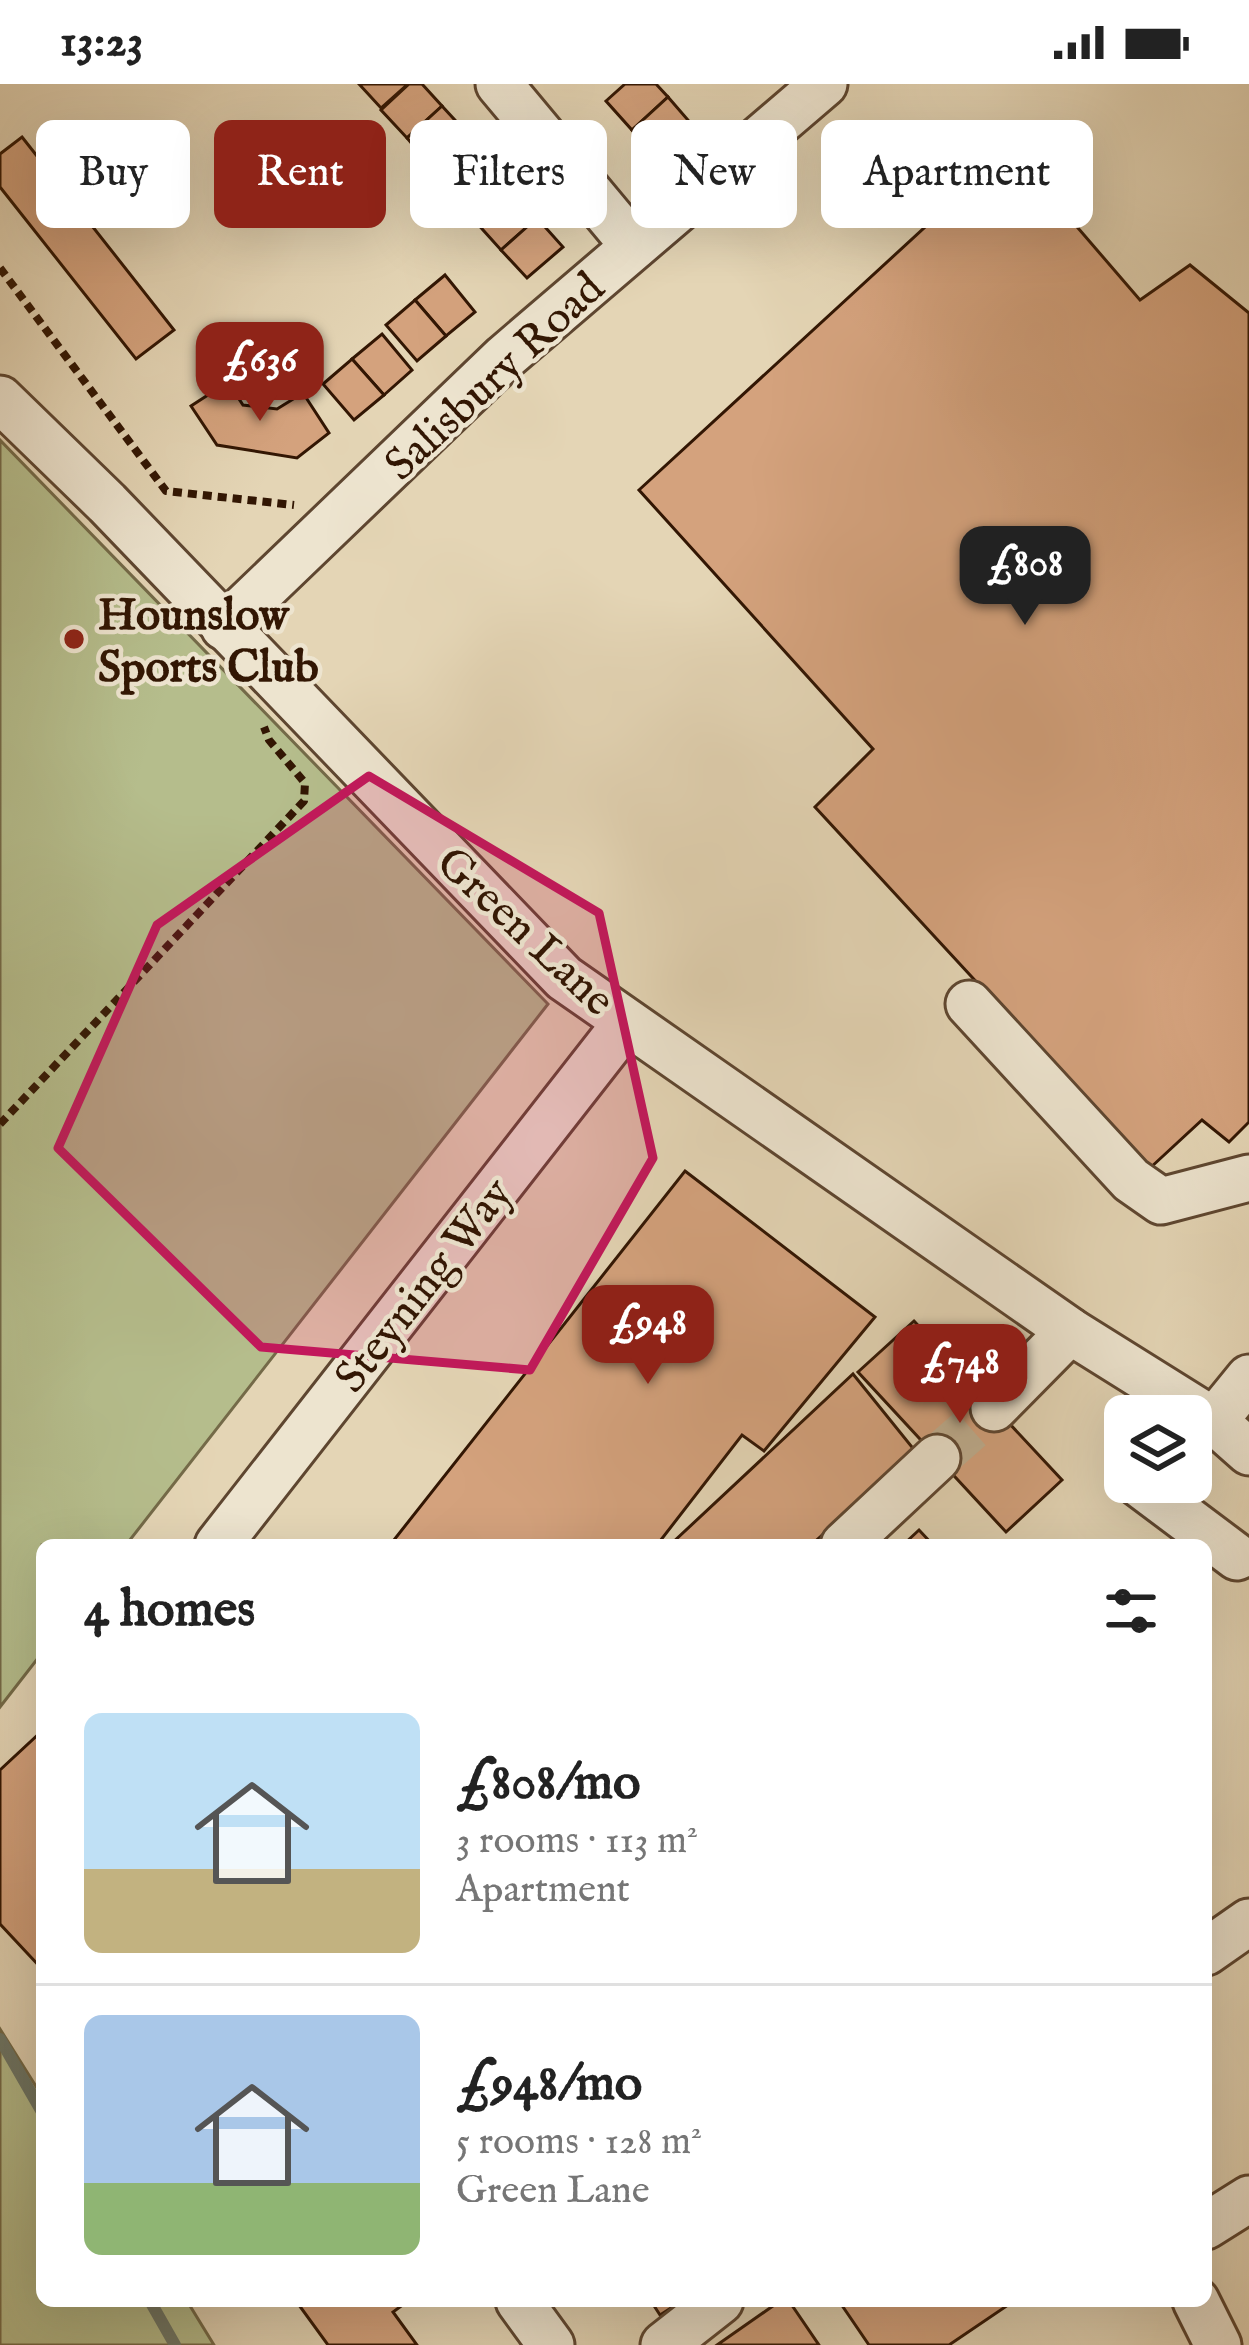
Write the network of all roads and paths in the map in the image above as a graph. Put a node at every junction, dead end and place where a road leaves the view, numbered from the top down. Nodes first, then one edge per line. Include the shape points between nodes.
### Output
1 (499, 84) edge
2 (824, 84) edge
3 (634, 245) junction
4 (0, 268) edge
5 (0, 399) edge
6 (346, 511) junction
7 (224, 627) junction
8 (277, 681) junction
9 (969, 1004) dead end
10 (626, 1023) junction
11 (0, 1124) edge
12 (1249, 1178) edge
13 (1070, 1331) junction
14 (1249, 1378) edge
15 (994, 1408) tunnel mouth
16 (1214, 1420) junction
17 (1249, 1452) edge
18 (937, 1458) tunnel mouth
19 (1170, 1503) edge
20 (223, 1539) edge
21 (850, 1539) edge
22 (1245, 1554) edge
23 (1249, 1922) edge
24 (1212, 1948) edge
25 (1249, 2199) edge
26 (1212, 2222) edge
27 (523, 2307) edge
28 (712, 2307) edge
29 (1199, 2307) edge
30 (551, 2345) edge
31 (664, 2345) edge
32 (1218, 2345) edge

1 - 3 street
2 - 3 street, Salisbury Road
3 - 6 street, Salisbury Road
4 - 6 path via 166,491
5 - 7 street, Green Lane
6 - 7 street, Salisbury Road
7 - 8 street, Green Lane
8 - 10 street, Green Lane via 564,978
8 - 11 path via 263,709 264,730 305,784 304,801
9 - 12 street via 1131,1180 1161,1201
10 - 13 street, Green Lane
10 - 20 street, Steyning Way
13 - 15 street
13 - 16 street, Green Lane
14 - 16 street
16 - 17 street, Green Lane
18 - 21 street
19 - 22 street
23 - 24 street
25 - 26 street
27 - 30 street
28 - 31 street
29 - 32 street

